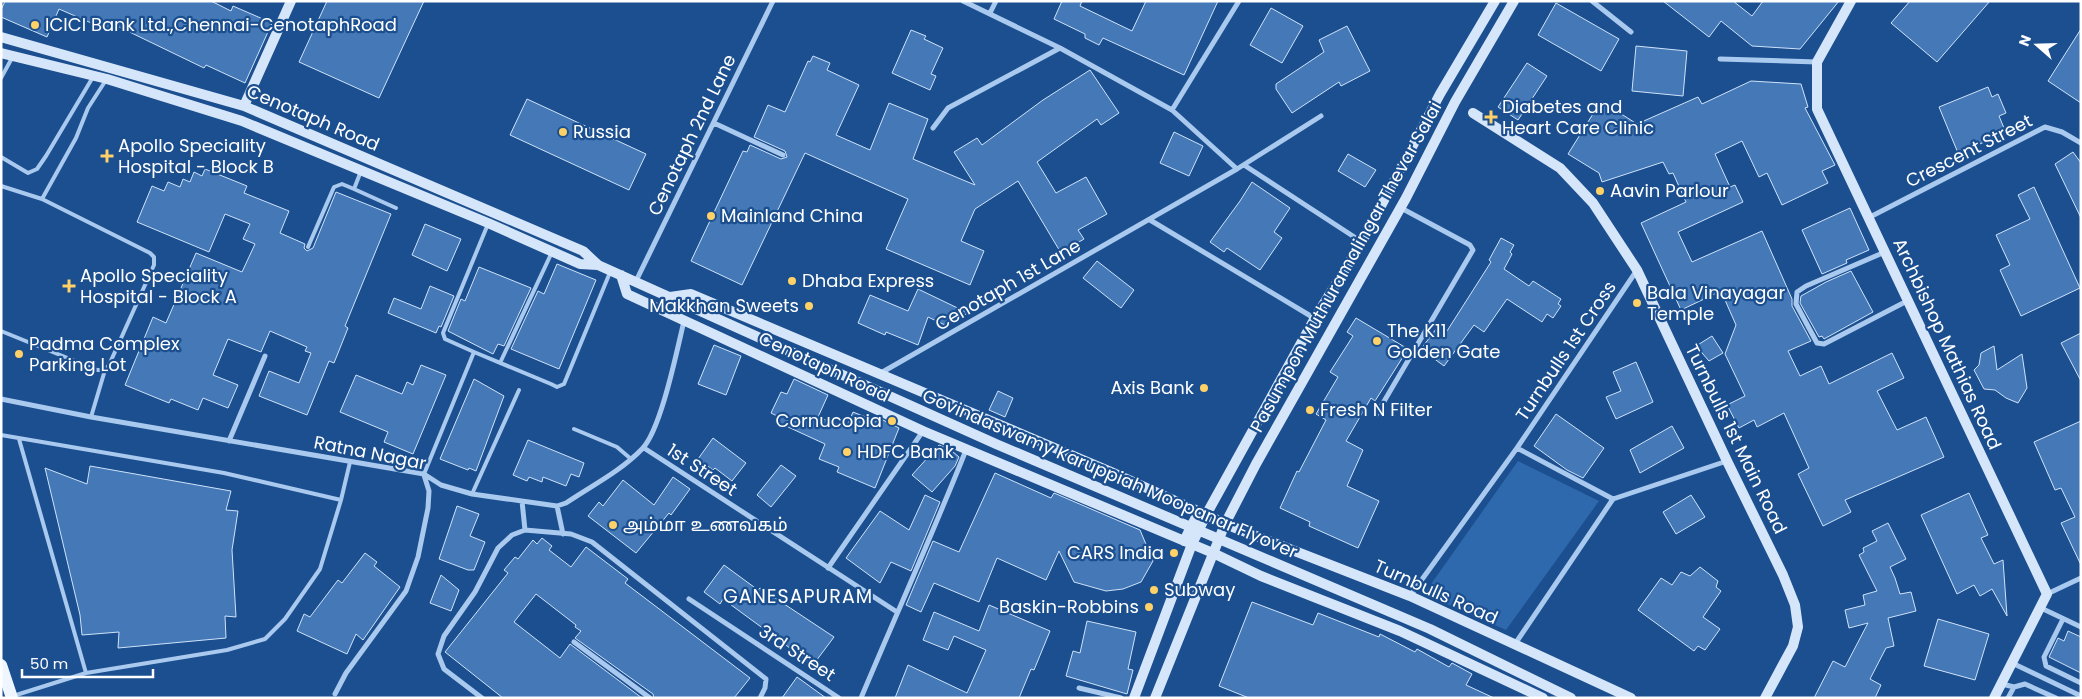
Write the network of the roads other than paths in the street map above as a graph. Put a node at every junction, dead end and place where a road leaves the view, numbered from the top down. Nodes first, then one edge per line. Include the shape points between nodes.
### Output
1 (291, 1) edge
2 (773, 1) edge
3 (963, 1) edge
4 (996, 1) edge
5 (1239, 1) edge
6 (1508, 1) edge
7 (1514, 1) edge
8 (1592, 1) edge
9 (1851, 1) edge
10 (1493, 5) edge
11 (990, 13) junction
12 (1631, 32) dead end
13 (1, 37) edge
14 (1060, 48) junction
15 (1, 52) edge
16 (13, 56) junction
17 (1720, 59) dead end
18 (1817, 62) junction
19 (94, 76) junction
20 (1, 78) edge
21 (107, 79) junction
22 (244, 106) junction
23 (1172, 110) junction
24 (1473, 113) dead end
25 (1321, 116) dead end
26 (714, 123) junction
27 (933, 128) dead end
28 (2081, 143) edge
29 (783, 155) dead end
30 (1, 157) edge
31 (1244, 165) junction
32 (1237, 169) junction
33 (361, 171) junction
34 (1, 186) edge
35 (354, 189) junction
36 (42, 199) junction
37 (1401, 207) junction
38 (396, 208) dead end
39 (1870, 218) junction
40 (1150, 220) junction
41 (488, 223) junction
42 (1362, 242) junction
43 (308, 247) dead end
44 (552, 252) junction
45 (1886, 252) junction
46 (598, 264) junction
47 (611, 270) junction
48 (1637, 270) junction
49 (622, 275) junction
50 (636, 281) junction
51 (670, 297) junction
52 (1909, 300) junction
53 (1315, 318) junction
54 (684, 321) junction
55 (1, 331) edge
56 (474, 352) junction
57 (265, 356) dead end
58 (500, 363) junction
59 (105, 370) junction
60 (879, 375) junction
61 (519, 390) dead end
62 (1, 399) edge
63 (1376, 415) dead end
64 (91, 417) junction
65 (574, 429) dead end
66 (923, 430) junction
67 (1, 435) edge
68 (19, 439) junction
69 (229, 441) junction
70 (644, 448) junction
71 (1517, 448) junction
72 (966, 450) junction
73 (631, 459) junction
74 (1727, 461) junction
75 (350, 462) junction
76 (424, 474) junction
77 (472, 494) junction
78 (341, 500) junction
79 (522, 500) junction
80 (1613, 500) junction
81 (557, 506) junction
82 (1202, 513) junction
83 (1229, 526) junction
84 (525, 530) junction
85 (563, 534) junction
86 (1188, 542) junction
87 (1217, 555) junction
88 (828, 568) junction
89 (2081, 578) edge
90 (2047, 594) junction
91 (1410, 596) junction
92 (689, 599) dead end
93 (2040, 608) junction
94 (897, 612) junction
95 (2063, 618) junction
96 (2081, 627) edge
97 (574, 642) dead end
98 (1515, 644) junction
99 (2012, 662) junction
100 (1, 665) edge
101 (86, 673) junction
102 (2081, 683) edge
103 (2002, 684) junction
104 (2014, 687) junction
105 (1079, 688) dead end
106 (335, 694) dead end
107 (2081, 696) edge
108 (12, 697) edge
109 (482, 698) edge
110 (650, 698) edge
111 (760, 698) edge
112 (839, 698) edge
113 (861, 698) edge
114 (1122, 698) edge
115 (1134, 698) edge
116 (1155, 698) edge
117 (1543, 698) edge
118 (1571, 698) edge
119 (1631, 698) edge
120 (1765, 698) edge
121 (1994, 698) edge
122 (2008, 698) edge
123 (2056, 698) edge

1 - 22 main road
2 - 26 street, Cenotaph 2nd Lane
3 - 11 street
4 - 11 street
5 - 23 street
6 - 10 main road
7 - 37 main road, Pasumpon Muthuramalingar Thevar Salai via 1455,102
8 - 12 street
9 - 18 main road, Archbishop Mathias Road
10 - 42 main road, Pasumpon Muthuramalingar Thevar Salai via 1440,94
11 - 14 street
13 - 22 main road, Cenotaph Road
14 - 23 street
14 - 27 street via 948,108
15 - 16 main road, Cenotaph Road
16 - 19 main road, Cenotaph Road
16 - 20 lane
17 - 18 street
18 - 39 main road, Archbishop Mathias Road via 1817,110
19 - 21 main road, Cenotaph Road
19 - 30 lane via 37,169 28,173
21 - 33 main road, Cenotaph Road via 242,121
21 - 36 lane via 88,108 76,138
22 - 46 main road, Cenotaph Road via 583,251
23 - 32 street
24 - 48 main road, Turnbulls 1st Main Road via 1560,168 1593,203
25 - 31 street, Cenotaph 1st Lane
26 - 29 street
26 - 50 street, Cenotaph 2nd Lane
28 - 39 street, Crescent Street via 2062,132 2045,128
31 - 32 street, Cenotaph 1st Lane
31 - 42 street
32 - 40 street, Cenotaph 1st Lane
33 - 35 lane
33 - 41 main road, Cenotaph Road
34 - 36 lane
35 - 38 lane
35 - 43 lane via 342,184 334,187
36 - 59 lane via 150,253 154,258 154,265
37 - 63 street via 1470,245 1473,250
37 - 83 main road, Pasumpon Muthuramalingar Thevar Salai via 1261,455
39 - 45 main road, Archbishop Mathias Road
40 - 53 street
40 - 60 street, Cenotaph 1st Lane
41 - 44 main road, Cenotaph Road
41 - 56 lane via 443,333 445,338
42 - 53 main road, Pasumpon Muthuramalingar Thevar Salai
44 - 46 main road, Cenotaph Road via 580,264
44 - 58 lane
45 - 52 main road, Archbishop Mathias Road
45 - 52 street via 1806,286 1797,292 1796,304 1817,343 1824,344
46 - 47 main road, Cenotaph Road
47 - 49 main road, Cenotaph Road
47 - 58 lane via 564,384 557,387
48 - 71 street, Turnbulls 1st Cross
48 - 74 main road, Turnbulls 1st Main Road
49 - 50 main road, Cenotaph Road
49 - 54 main road, Cenotaph Road via 627,294
50 - 51 main road, Govindaswamy Karuppiah Moopanar Flyover
51 - 60 main road, Cenotaph Road via 691,294
51 - 118 main road, Govindaswamy Karuppiah Moopanar Flyover via 1005,448 1430,629
52 - 90 main road, Archbishop Mathias Road
53 - 82 main road, Pasumpon Muthuramalingar Thevar Salai
54 - 66 main road, Cenotaph Road
54 - 70 street via 665,395
55 - 59 lane via 97,370
56 - 58 lane
56 - 76 lane
57 - 69 street
59 - 64 lane
60 - 82 main road, Cenotaph Road
61 - 77 lane
62 - 64 street, Ratna Nagar
64 - 69 street, Ratna Nagar
65 - 73 lane via 617,447
66 - 72 main road, Cenotaph Road
66 - 88 street
67 - 68 lane
68 - 78 lane via 224,473
68 - 101 lane
69 - 75 street, Ratna Nagar
70 - 73 street
70 - 88 street, 1st Street
71 - 80 street, Turnbulls 1st Cross
71 - 91 street, Turnbulls 1st Cross
72 - 86 main road, Cenotaph Road
72 - 94 street via 932,537
73 - 81 street
74 - 80 street
74 - 120 main road, Turnbulls 1st Main Road via 1795,605 1798,627 1793,646
75 - 76 street, Ratna Nagar
75 - 78 lane
76 - 77 street, Ratna Nagar via 441,485
76 - 106 street via 429,491 428,508 418,557 406,591
77 - 79 street, Ratna Nagar
78 - 101 lane via 320,568 285,619 265,639 227,650
79 - 81 street, Ratna Nagar
79 - 84 street
80 - 98 street
81 - 85 street
82 - 83 main road, Cenotaph Road
82 - 86 main road, Pasumpon Muthuramalingar Thevar Salai
83 - 87 main road, Pasumpon Muthuramalingar Thevar Salai
83 - 91 main road, Turnbulls Road
84 - 85 street
84 - 109 street via 512,535 498,548 475,592 444,636 438,654 444,668
85 - 111 street via 592,542 754,668 766,679
86 - 87 main road
86 - 115 main road, Pasumpon Muthuramalingar Thevar Salai
87 - 116 main road, Pasumpon Muthuramalingar Thevar Salai
87 - 117 main road via 1261,576 1400,631
88 - 94 street, 1st Street
89 - 90 street
90 - 93 main road
91 - 98 main road, Turnbulls Road
92 - 112 street, 3rd Street
93 - 95 street
93 - 99 main road
94 - 113 street
95 - 96 street
95 - 102 street via 2044,662
97 - 110 street
98 - 119 main road, Turnbulls Road
99 - 103 main road
99 - 107 street
100 - 108 main road
101 - 108 lane
103 - 104 street
103 - 121 main road
104 - 122 street
104 - 123 street via 2025,684
105 - 114 street

